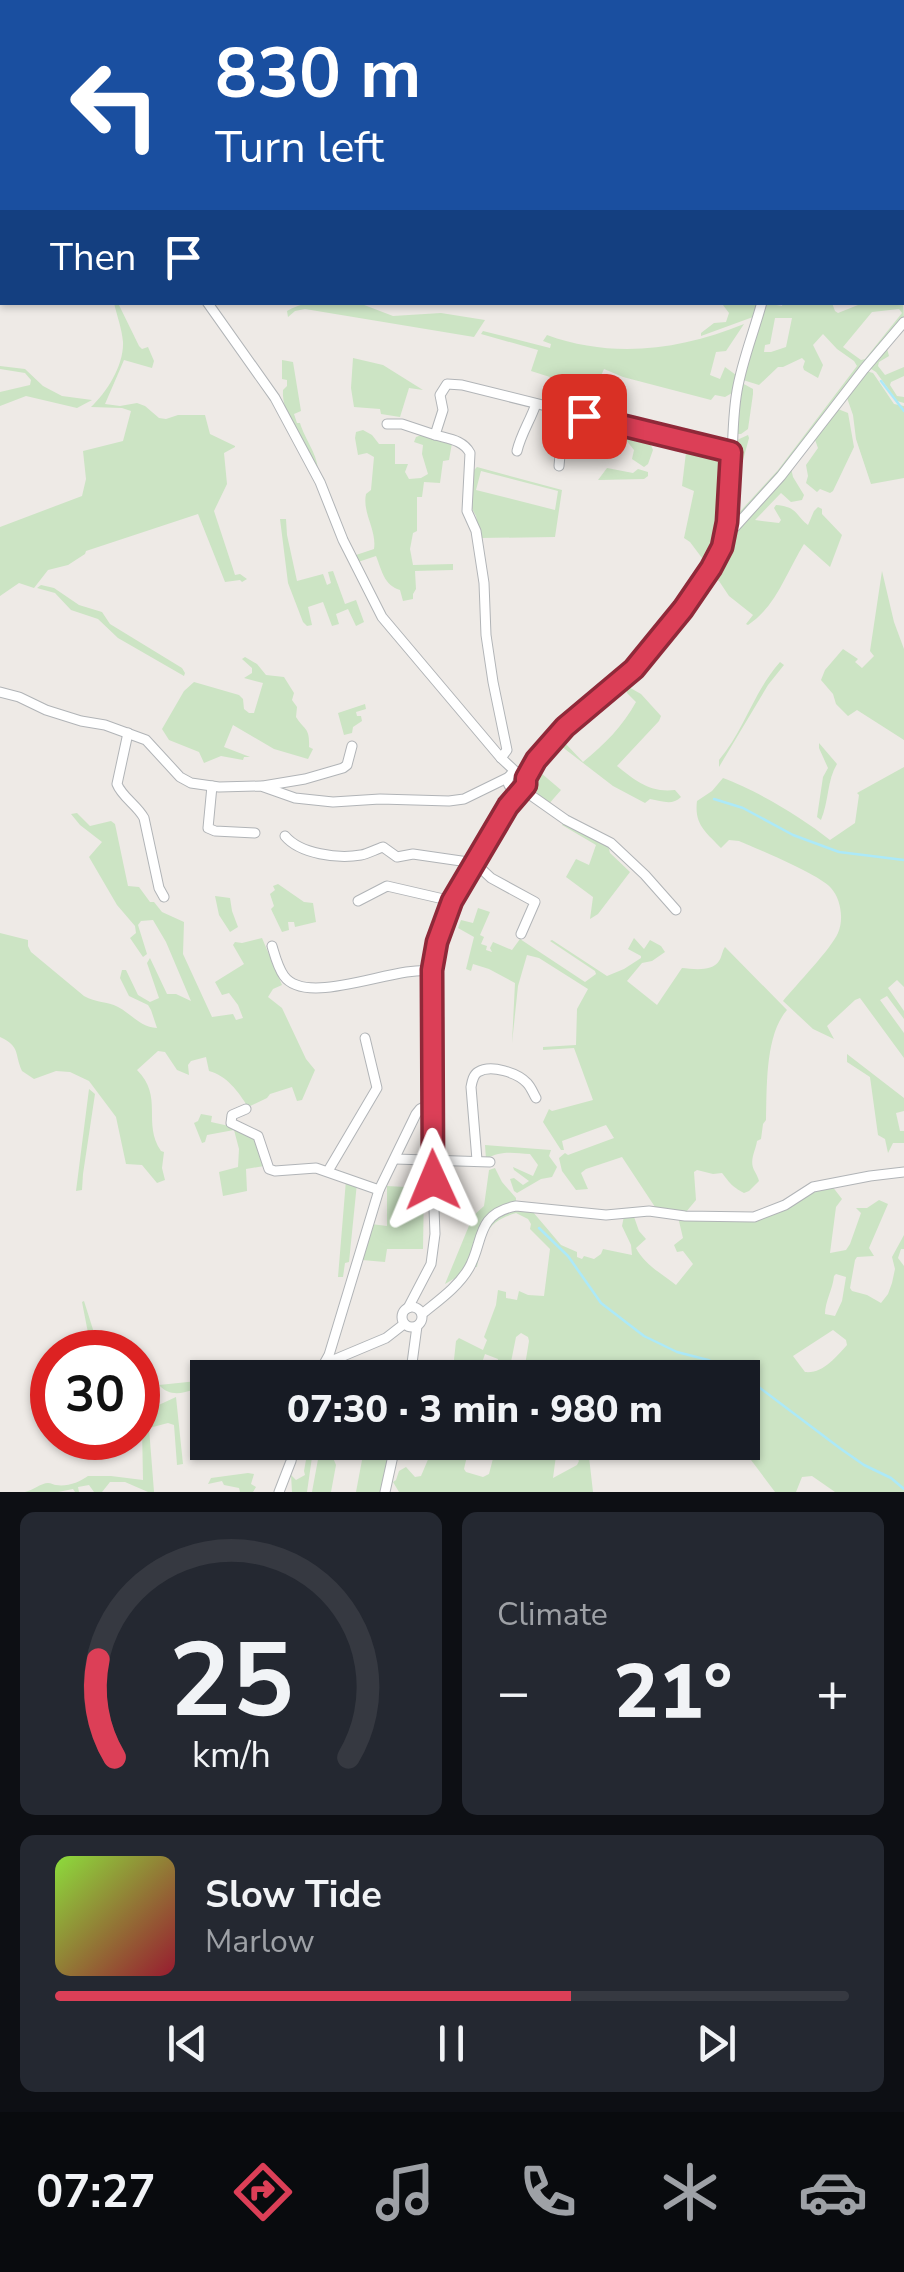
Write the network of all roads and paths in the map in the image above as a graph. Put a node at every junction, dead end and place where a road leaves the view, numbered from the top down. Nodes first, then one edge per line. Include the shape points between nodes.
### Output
1 (208, 305) edge
2 (761, 305) edge
3 (904, 322) edge
4 (536, 404) junction
5 (564, 410) junction
6 (387, 424) dead end
7 (435, 435) junction
8 (516, 451) dead end
9 (731, 452) junction
10 (559, 466) dead end
11 (725, 533) junction
12 (0, 692) edge
13 (128, 733) junction
14 (352, 746) dead end
15 (502, 759) junction
16 (517, 781) junction
17 (212, 786) junction
18 (260, 786) junction
19 (255, 834) dead end
20 (286, 836) dead end
21 (475, 863) junction
22 (164, 897) dead end
23 (358, 901) dead end
24 (452, 901) junction
25 (676, 910) dead end
26 (521, 934) dead end
27 (272, 946) dead end
28 (432, 970) junction
29 (365, 1038) dead end
30 (536, 1098) dead end
31 (432, 1103) junction
32 (246, 1109) dead end
33 (395, 1159) junction
34 (432, 1160) junction
35 (477, 1160) junction
36 (490, 1162) dead end
37 (328, 1172) junction
38 (904, 1172) edge
39 (379, 1190) junction
40 (416, 1310) junction
41 (412, 1329) junction
42 (326, 1360) edge
43 (334, 1360) edge
44 (411, 1360) edge
45 (291, 1460) edge
46 (392, 1460) edge
47 (279, 1492) edge
48 (385, 1492) edge

1 - 15 street via 275,398 382,617
2 - 9 street via 737,392
3 - 11 street via 781,476
4 - 5 street
4 - 7 street via 447,384
4 - 8 street
5 - 9 street
5 - 10 street
6 - 7 street
7 - 15 street via 470,453 468,511 507,750
9 - 11 street
11 - 16 street via 698,588 650,651 565,727
12 - 13 street
13 - 17 street via 146,740 180,777
13 - 22 street via 118,789 144,818
14 - 18 street via 343,768
15 - 16 street
16 - 18 street via 450,801 332,802
16 - 21 street
16 - 25 street via 566,820 611,843
17 - 18 street
17 - 19 street via 208,828
20 - 21 street via 328,855 365,855 383,847 396,857
21 - 24 street
21 - 26 street via 535,902
23 - 24 street via 387,886
24 - 28 street
27 - 28 street via 282,974 308,989
28 - 31 street
29 - 37 street via 377,1088
30 - 35 street via 526,1081 507,1071 474,1076
31 - 33 street via 416,1114
31 - 34 street
32 - 37 street via 232,1115 231,1123 258,1136 269,1169
33 - 34 street
33 - 39 street
34 - 35 street
34 - 40 street via 434,1251 414,1297
35 - 36 street
37 - 39 street
38 - 40 street via 813,1188 754,1217 506,1208 486,1223 469,1268 450,1291
39 - 42 street
40 - 41 street via 422,1320
40 - 41 street via 402,1315
41 - 43 street
41 - 44 street
45 - 47 street
46 - 48 street

